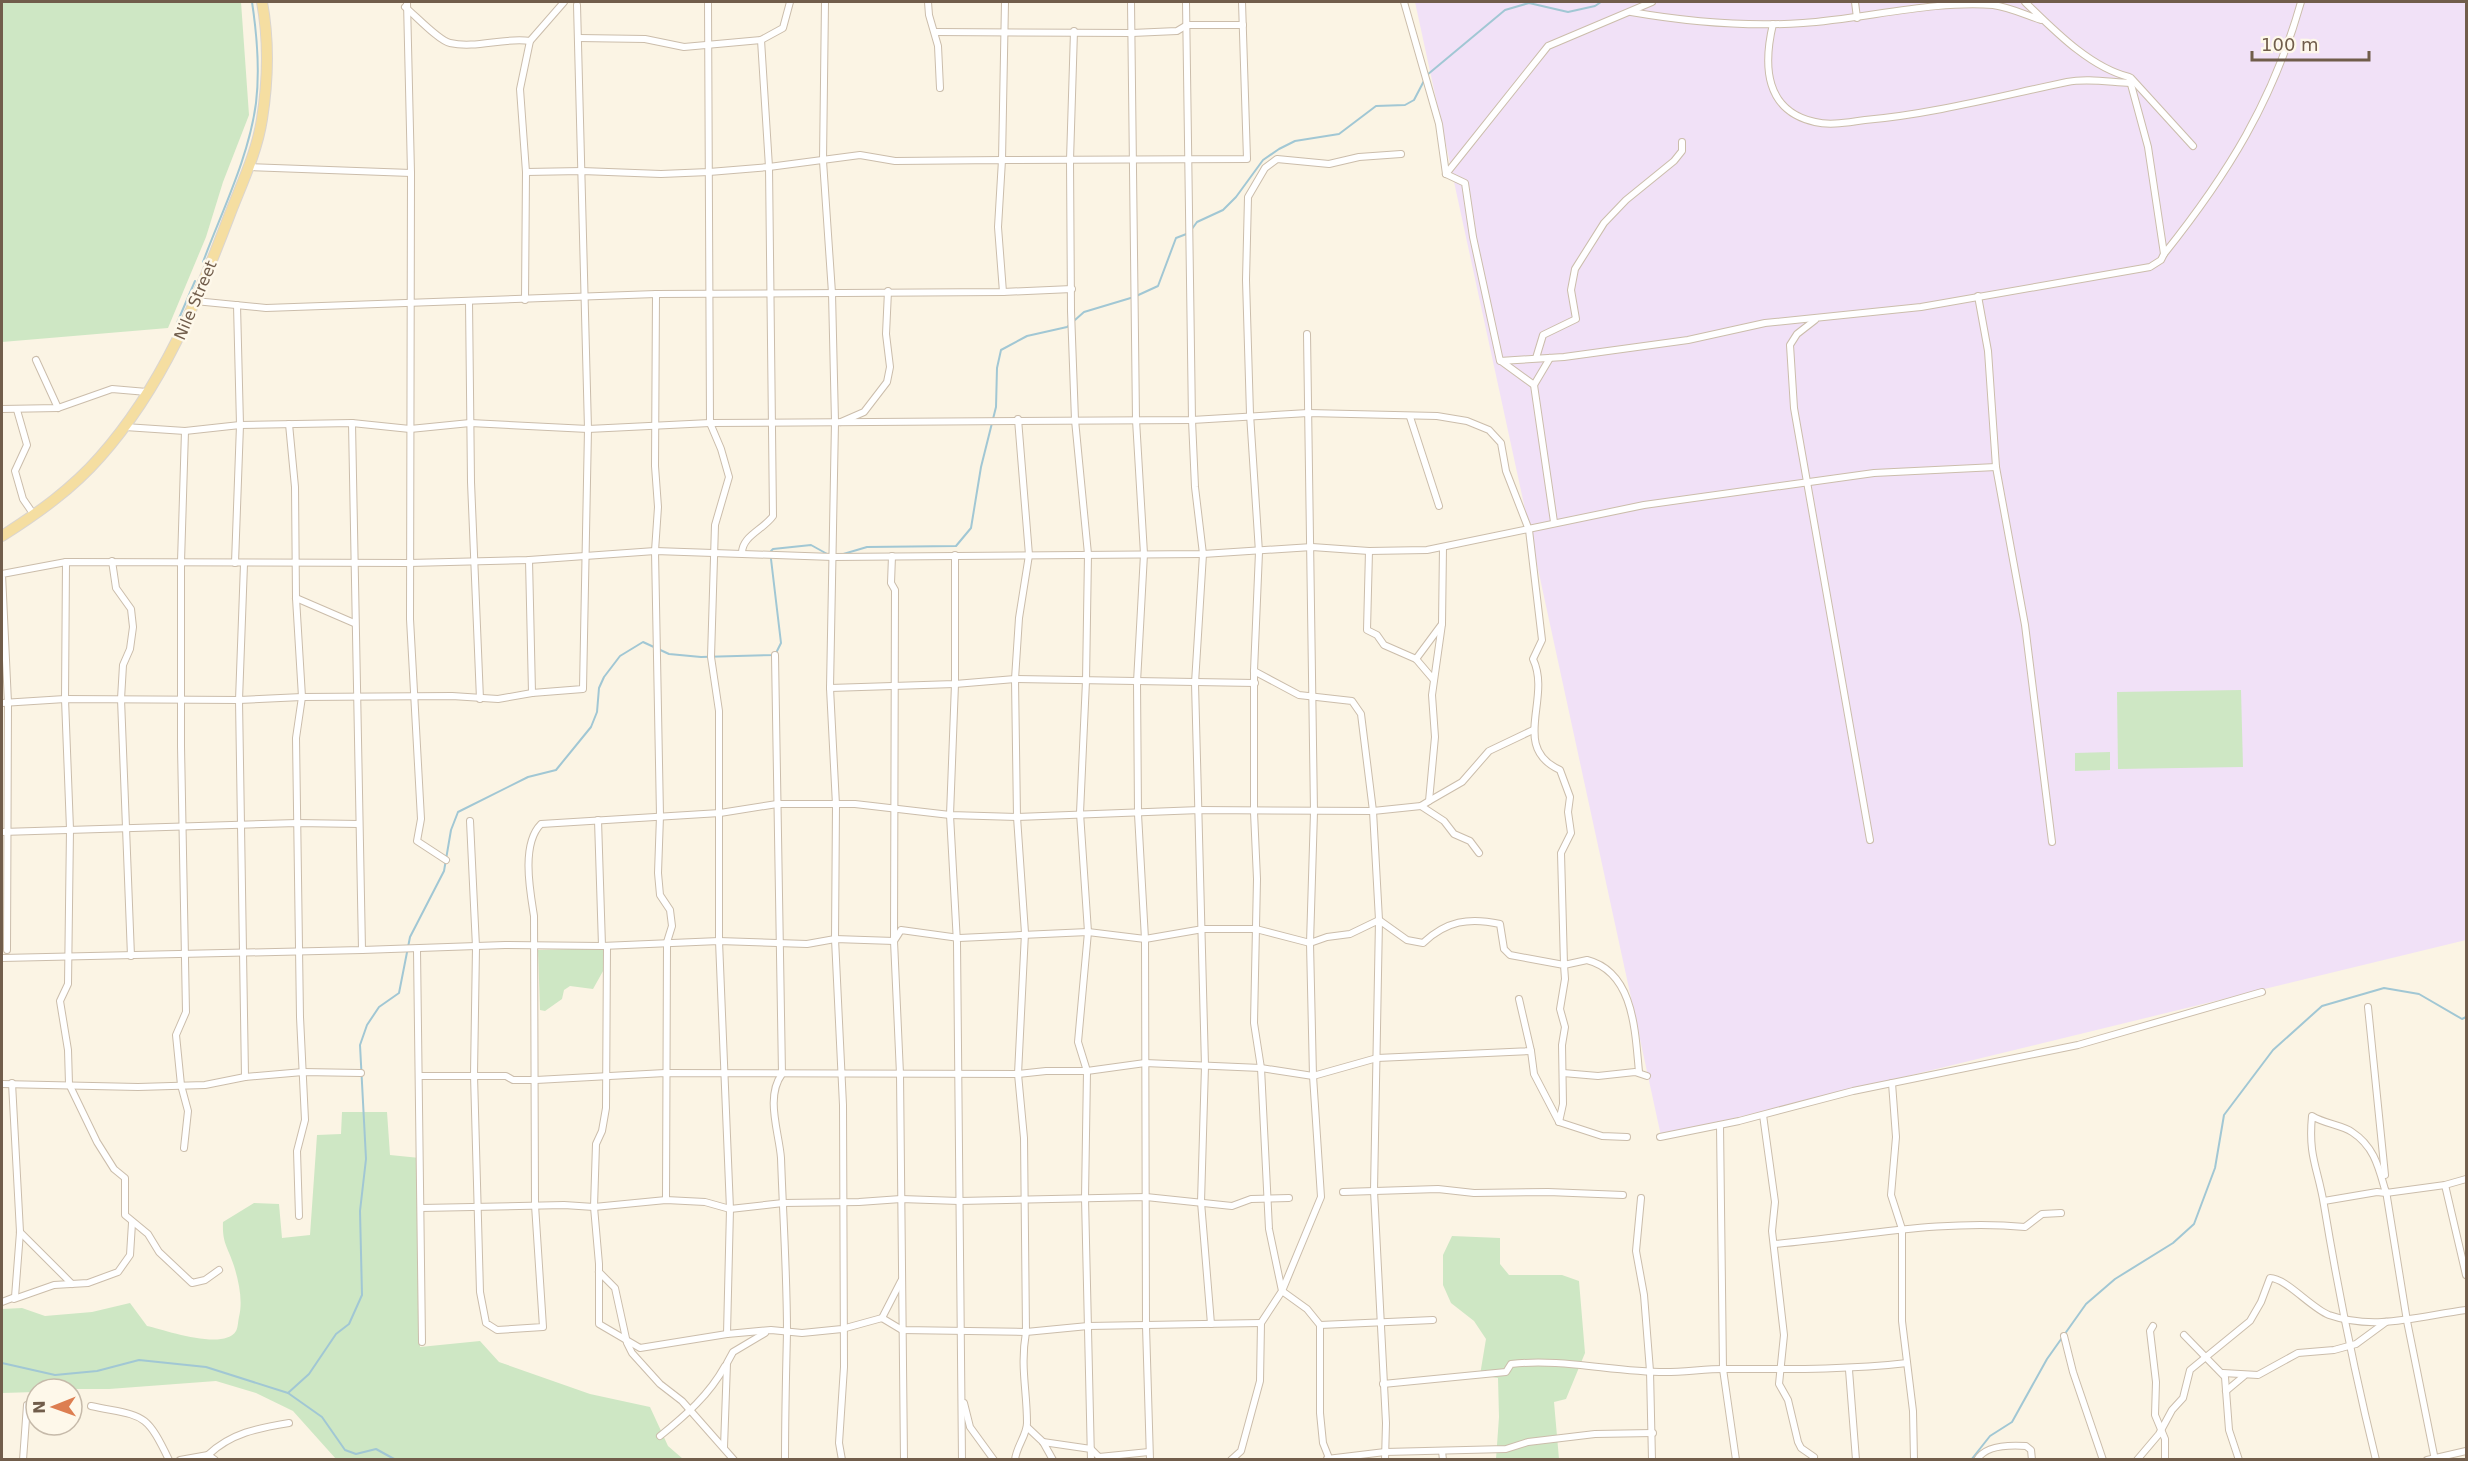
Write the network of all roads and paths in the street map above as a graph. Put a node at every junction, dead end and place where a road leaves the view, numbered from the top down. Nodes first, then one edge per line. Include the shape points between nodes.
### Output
1 (262, 2) edge
2 (563, 2) edge
3 (708, 2) edge
4 (790, 2) edge
5 (825, 2) edge
6 (928, 2) edge
7 (1005, 2) edge
8 (1131, 2) edge
9 (1186, 2) edge
10 (1242, 2) edge
11 (1404, 2) edge
12 (1652, 2) edge
13 (1855, 2) edge
14 (2025, 2) edge
15 (2301, 2) edge
16 (577, 3) edge
17 (406, 4) edge
18 (1631, 12) junction
19 (1857, 18) junction
20 (2045, 21) junction
21 (1773, 24) junction
22 (1243, 25) junction
23 (1187, 26) junction
24 (1074, 31) junction
25 (935, 32) junction
26 (1005, 33) junction
27 (1132, 33) junction
28 (579, 38) junction
29 (761, 40) junction
30 (530, 41) junction
31 (709, 46) junction
32 (2130, 80) junction
33 (940, 88) dead end
34 (1682, 142) dead end
35 (2193, 146) dead end
36 (1401, 154) dead end
37 (1188, 159) junction
38 (1002, 160) junction
39 (1070, 160) junction
40 (1133, 160) junction
41 (823, 161) junction
42 (249, 167) junction
43 (769, 168) junction
44 (582, 171) junction
45 (526, 172) junction
46 (709, 172) junction
47 (411, 173) junction
48 (1446, 174) junction
49 (2164, 254) junction
50 (1072, 289) junction
51 (888, 292) junction
52 (1003, 292) junction
53 (832, 293) junction
54 (656, 294) junction
55 (710, 295) junction
56 (770, 295) junction
57 (1978, 296) junction
58 (584, 298) junction
59 (469, 300) junction
60 (525, 300) junction
61 (195, 301) junction
62 (412, 302) junction
63 (237, 305) junction
64 (1815, 320) junction
65 (1307, 334) dead end
66 (1536, 358) junction
67 (1550, 358) junction
68 (36, 360) dead end
69 (1500, 360) junction
70 (1534, 385) junction
71 (149, 392) junction
72 (57, 408) junction
73 (2, 409) edge
74 (17, 410) junction
75 (1308, 413) junction
76 (1250, 414) junction
77 (1410, 417) junction
78 (1018, 419) junction
79 (1075, 420) junction
80 (1136, 420) junction
81 (1192, 420) junction
82 (838, 422) junction
83 (352, 423) junction
84 (470, 423) junction
85 (710, 423) junction
86 (771, 423) junction
87 (289, 424) junction
88 (655, 424) junction
89 (240, 425) junction
90 (125, 427) junction
91 (410, 429) junction
92 (588, 429) junction
93 (184, 431) junction
94 (1996, 467) junction
95 (1806, 484) junction
96 (1438, 506) dead end
97 (34, 516) junction
98 (1554, 522) junction
99 (1528, 530) junction
100 (2, 536) edge
101 (1312, 547) junction
102 (1443, 547) junction
103 (1369, 551) junction
104 (655, 552) junction
105 (715, 552) junction
106 (1259, 552) junction
107 (742, 553) junction
108 (1088, 554) junction
109 (1144, 554) junction
110 (1203, 554) junction
111 (955, 555) junction
112 (1029, 555) junction
113 (892, 556) junction
114 (585, 557) junction
115 (833, 557) junction
116 (529, 560) junction
117 (112, 561) junction
118 (473, 561) junction
119 (66, 562) junction
120 (181, 562) junction
121 (235, 563) junction
122 (409, 563) junction
123 (244, 564) junction
124 (354, 564) junction
125 (296, 565) junction
126 (296, 598) junction
127 (354, 623) junction
128 (1442, 624) junction
129 (775, 655) dead end
130 (1416, 659) junction
131 (1254, 671) junction
132 (1433, 678) junction
133 (1015, 679) junction
134 (1086, 681) junction
135 (1137, 682) junction
136 (1195, 683) junction
137 (1255, 683) junction
138 (955, 684) junction
139 (894, 685) junction
140 (830, 688) junction
141 (532, 693) junction
142 (413, 696) junction
143 (302, 697) junction
144 (357, 698) junction
145 (65, 699) junction
146 (121, 699) junction
147 (480, 699) junction
148 (181, 700) junction
149 (239, 700) junction
150 (4, 703) edge
151 (1533, 730) junction
152 (1429, 801) junction
153 (777, 804) junction
154 (836, 805) junction
155 (1421, 806) junction
156 (893, 807) junction
157 (1200, 810) junction
158 (1373, 811) junction
159 (1254, 812) junction
160 (1314, 812) junction
161 (720, 813) junction
162 (1080, 813) junction
163 (1138, 813) junction
164 (950, 815) junction
165 (660, 816) junction
166 (1017, 817) junction
167 (598, 820) junction
168 (470, 821) dead end
169 (297, 823) junction
170 (359, 824) junction
171 (240, 825) junction
172 (183, 827) junction
173 (70, 829) junction
174 (127, 829) junction
175 (5, 832) edge
176 (1870, 840) dead end
177 (2052, 842) dead end
178 (1479, 853) dead end
179 (446, 860) dead end
180 (1379, 920) junction
181 (1203, 929) junction
182 (1256, 929) junction
183 (1088, 932) junction
184 (1025, 933) junction
185 (835, 939) junction
186 (1145, 939) junction
187 (719, 941) junction
188 (780, 941) junction
189 (894, 941) junction
190 (667, 942) junction
191 (1310, 943) junction
192 (604, 946) junction
193 (476, 947) junction
194 (532, 947) junction
195 (7, 950) dead end
196 (362, 950) junction
197 (417, 950) junction
198 (299, 952) junction
199 (244, 953) junction
200 (186, 954) junction
201 (67, 955) junction
202 (130, 956) junction
203 (2, 958) edge
204 (1564, 965) junction
205 (2262, 992) dead end
206 (1519, 999) dead end
207 (2368, 1007) dead end
208 (1531, 1051) junction
209 (1377, 1058) junction
210 (1145, 1063) junction
211 (1205, 1066) junction
212 (1261, 1068) junction
213 (1087, 1071) junction
214 (303, 1072) junction
215 (959, 1072) junction
216 (1640, 1072) junction
217 (361, 1073) dead end
218 (665, 1073) junction
219 (1563, 1073) junction
220 (782, 1074) junction
221 (842, 1074) junction
222 (900, 1074) junction
223 (1018, 1074) junction
224 (725, 1075) junction
225 (419, 1076) junction
226 (474, 1076) junction
227 (604, 1076) junction
228 (1313, 1076) junction
229 (1647, 1076) dead end
230 (245, 1077) junction
231 (536, 1080) junction
232 (12, 1083) junction
233 (1892, 1083) junction
234 (2, 1084) edge
235 (69, 1084) junction
236 (181, 1085) junction
237 (1763, 1115) junction
238 (1559, 1122) junction
239 (1720, 1125) junction
240 (1627, 1137) dead end
241 (1660, 1137) dead end
242 (184, 1148) dead end
243 (2466, 1179) edge
244 (2445, 1185) junction
245 (1374, 1191) junction
246 (1343, 1192) dead end
247 (2386, 1193) junction
248 (1623, 1195) dead end
249 (1146, 1197) junction
250 (1085, 1198) junction
251 (1266, 1198) junction
252 (1289, 1198) dead end
253 (1641, 1198) dead end
254 (901, 1199) junction
255 (666, 1200) junction
256 (1025, 1200) junction
257 (2324, 1201) junction
258 (959, 1202) junction
259 (1201, 1202) junction
260 (783, 1203) junction
261 (843, 1203) junction
262 (535, 1205) junction
263 (594, 1207) junction
264 (421, 1208) junction
265 (477, 1208) junction
266 (730, 1209) junction
267 (2061, 1213) dead end
268 (300, 1216) dead end
269 (132, 1223) junction
270 (1902, 1229) junction
271 (20, 1232) junction
272 (1775, 1244) junction
273 (219, 1270) dead end
274 (599, 1272) junction
275 (2466, 1275) edge
276 (902, 1280) junction
277 (72, 1284) junction
278 (1282, 1291) junction
279 (14, 1299) junction
280 (961, 1300) dead end
281 (2, 1302) edge
282 (2466, 1310) edge
283 (882, 1318) junction
284 (2345, 1319) junction
285 (1433, 1320) dead end
286 (2407, 1321) junction
287 (2386, 1322) junction
288 (1261, 1323) junction
289 (1211, 1324) junction
290 (1320, 1325) junction
291 (1088, 1326) junction
292 (1146, 1326) junction
293 (2153, 1326) dead end
294 (842, 1329) junction
295 (771, 1330) junction
296 (902, 1330) junction
297 (960, 1330) junction
298 (787, 1331) junction
299 (1026, 1332) junction
300 (728, 1334) junction
301 (2184, 1335) dead end
302 (2064, 1336) dead end
303 (422, 1342) dead end
304 (627, 1343) junction
305 (2352, 1345) junction
306 (2207, 1357) junction
307 (727, 1363) junction
308 (1906, 1363) junction
309 (1723, 1369) junction
310 (1849, 1370) junction
311 (1650, 1371) junction
312 (1779, 1371) junction
313 (2223, 1373) junction
314 (2244, 1376) junction
315 (1383, 1384) junction
316 (2226, 1391) junction
317 (91, 1406) dead end
318 (691, 1411) junction
319 (289, 1423) dead end
320 (1027, 1427) junction
321 (2161, 1430) junction
322 (1653, 1433) junction
323 (660, 1436) dead end
324 (25, 1437) edge
325 (1043, 1442) junction
326 (724, 1449) junction
327 (1091, 1449) junction
328 (1442, 1450) junction
329 (2466, 1451) edge
330 (208, 1455) junction
331 (1150, 1456) edge
332 (1385, 1456) edge
333 (1814, 1457) dead end
334 (1328, 1459) edge
335 (2432, 1459) edge
336 (23, 1460) edge
337 (169, 1460) edge
338 (180, 1460) edge
339 (215, 1460) edge
340 (734, 1460) edge
341 (785, 1460) edge
342 (842, 1460) edge
343 (904, 1460) edge
344 (962, 1460) edge
345 (994, 1460) edge
346 (1015, 1460) edge
347 (1053, 1460) edge
348 (1091, 1460) edge
349 (1231, 1460) edge
350 (1443, 1460) edge
351 (1652, 1460) edge
352 (1736, 1460) edge
353 (1856, 1460) edge
354 (1914, 1460) edge
355 (1977, 1460) edge
356 (2032, 1460) edge
357 (2103, 1460) edge
358 (2137, 1460) edge
359 (2165, 1460) edge
360 (2239, 1460) edge
361 (2376, 1460) edge

1 - 42 main road, Nile Street via 266,82 259,133
2 - 16 street
2 - 30 street
3 - 31 street
4 - 29 street via 783,28
5 - 41 street
6 - 25 street
7 - 26 street
8 - 27 street
9 - 23 street
10 - 22 street
11 - 48 street via 1439,124
12 - 18 street
13 - 19 street
14 - 20 street
15 - 49 street via 2272,87 2241,148
16 - 28 street
17 - 30 street via 448,43
17 - 47 street
18 - 21 street via 1699,23
18 - 48 street via 1548,46
19 - 20 street via 1938,6 1995,5
19 - 21 street
20 - 32 street via 2089,57
21 - 32 street via 1766,55 1773,93 1792,113 1827,124 1884,119 2066,82
22 - 23 street
22 - 37 street via 1247,159
23 - 27 street via 1177,31
23 - 37 street
24 - 26 street
24 - 27 street
24 - 39 street
25 - 26 street
25 - 33 street
26 - 38 street
27 - 40 street
28 - 31 street via 645,39 684,47
28 - 44 street
29 - 31 street
29 - 43 street
30 - 45 street via 520,89
31 - 46 street
32 - 35 street
32 - 49 street via 2148,147
34 - 66 street via 1682,151 1674,161 1604,223 1572,276 1576,319 1543,335
36 - 76 street via 1329,164 1277,159 1260,176 1248,197
37 - 40 street
37 - 81 street
38 - 39 street
38 - 41 street via 895,161 860,154
38 - 52 street via 998,227
39 - 40 street
39 - 50 street
40 - 80 street
41 - 43 street
41 - 53 street
42 - 47 street
42 - 61 main road, Nile Street
43 - 46 street
43 - 56 street
44 - 45 street
44 - 46 street
44 - 58 street
45 - 60 street
46 - 55 street
47 - 62 street
48 - 69 street via 1465,183
49 - 57 street via 2150,267
50 - 52 street
50 - 79 street
51 - 52 street
51 - 53 street
51 - 82 street via 887,382 864,411
53 - 56 street
53 - 82 street
54 - 55 street
54 - 58 street
54 - 88 street
55 - 56 street
55 - 85 street
56 - 86 street
57 - 64 street
57 - 94 street via 1988,351
58 - 60 street
58 - 92 street
59 - 60 street
59 - 62 street
59 - 84 street
61 - 63 street
61 - 71 main road, Nile Street
62 - 63 street via 266,308
62 - 91 street
63 - 89 street
64 - 67 street via 1765,323 1688,340
64 - 95 street via 1790,345 1794,408
65 - 75 street
66 - 67 street
66 - 69 street
67 - 70 street
68 - 72 street
69 - 70 street
70 - 98 street
71 - 72 street via 112,389
71 - 90 main road, Nile Street
72 - 74 street
73 - 74 street
74 - 97 street via 27,445 15,471 23,499
75 - 76 street
75 - 77 street
75 - 101 street
76 - 81 street
76 - 106 street
77 - 96 street
77 - 99 street via 1437,416 1489,430 1501,443 1506,471
78 - 79 street
78 - 82 street
78 - 112 street
79 - 80 street
79 - 108 street
80 - 81 street
80 - 109 street
81 - 110 street
82 - 86 street
82 - 115 street
83 - 87 street
83 - 91 street
83 - 124 street
84 - 91 street
84 - 92 street
84 - 118 street
85 - 86 street
85 - 88 street
85 - 105 street via 729,477 715,525
86 - 107 street via 773,516 760,531 747,538
87 - 89 street
87 - 125 street
88 - 92 street
88 - 104 street
89 - 93 street
89 - 121 street
90 - 93 street
90 - 97 main road, Nile Street via 83,475
91 - 122 street
92 - 114 street
93 - 120 street
94 - 95 street via 1875,473
94 - 177 street via 2025,625
95 - 98 street via 1644,505
95 - 176 street
97 - 100 main road, Nile Street
98 - 99 street
99 - 102 street
99 - 151 street via 1542,640 1533,659 1540,674
101 - 103 street
101 - 106 street
101 - 160 street
102 - 103 street
102 - 128 street
103 - 130 street via 1367,630 1377,635 1383,645
104 - 105 street
104 - 114 street
104 - 165 street
105 - 107 street
105 - 161 street via 711,657 719,711
106 - 110 street
106 - 131 street
107 - 115 street
108 - 109 street
108 - 112 street
108 - 134 street
109 - 110 street
109 - 135 street
110 - 136 street
111 - 112 street
111 - 113 street
111 - 138 street
112 - 133 street
113 - 115 street
113 - 139 street
114 - 116 street
114 - 141 street via 584,687 572,692
115 - 140 street
116 - 118 street
116 - 141 street
117 - 119 street
117 - 120 street
117 - 146 street via 116,588 131,609 133,627 123,665
118 - 122 street
118 - 147 street
119 - 145 street
119 - 150 street via 2,574
120 - 121 street
120 - 148 street
121 - 123 street
122 - 124 street
122 - 142 street
123 - 125 street
123 - 149 street
124 - 125 street
124 - 127 street
125 - 126 street
126 - 127 street
126 - 143 street
127 - 144 street
128 - 130 street
128 - 132 street
129 - 153 street
130 - 132 street
131 - 137 street
131 - 158 street via 1299,695 1352,701 1361,714
132 - 152 street via 1435,737
133 - 134 street
133 - 138 street
133 - 166 street
134 - 135 street
134 - 162 street
135 - 136 street
135 - 163 street
136 - 137 street
136 - 157 street
137 - 159 street
138 - 139 street
138 - 164 street
139 - 140 street
139 - 156 street
140 - 154 street
141 - 147 street
142 - 144 street
142 - 147 street
142 - 179 street via 422,819 417,841
143 - 144 street
143 - 149 street
143 - 169 street via 296,738
144 - 170 street
145 - 146 street
145 - 150 street
145 - 173 street
146 - 148 street
146 - 174 street
148 - 149 street
148 - 172 street
149 - 171 street
150 - 175 street
151 - 152 street via 1489,751 1462,782
151 - 204 street via 1537,752 1560,770 1570,797 1571,833 1561,853
152 - 155 street
153 - 154 street
153 - 161 street
153 - 188 street
154 - 156 street
154 - 185 street
155 - 158 street
155 - 178 street via 1444,821 1454,834 1470,841
156 - 164 street
156 - 189 street
157 - 159 street
157 - 163 street
157 - 181 street
158 - 160 street
158 - 180 street
159 - 160 street
159 - 182 street
160 - 191 street
161 - 165 street
161 - 187 street
162 - 163 street
162 - 166 street
162 - 183 street
163 - 186 street
164 - 166 street
164 - 215 street
165 - 167 street
165 - 190 street via 657,873 660,895 670,910 672,927
166 - 184 street
167 - 192 street
167 - 194 street via 541,824 534,831 528,865 534,916
168 - 193 street
169 - 170 street
169 - 171 street
169 - 198 street
170 - 196 street
171 - 172 street
171 - 199 street
172 - 174 street
172 - 200 street
173 - 174 street
173 - 175 street
173 - 201 street
174 - 202 street
175 - 195 street
180 - 191 street via 1350,934
180 - 204 street via 1407,940 1423,943 1435,931 1459,921 1478,919 1500,924 1503,949 1510,955
180 - 209 street
181 - 182 street
181 - 186 street
181 - 211 street
182 - 191 street
182 - 212 street via 1254,1023
183 - 184 street
183 - 186 street
183 - 213 street via 1078,1042
184 - 189 street via 959,938 902,930
184 - 223 street
185 - 188 street via 807,944
185 - 189 street
185 - 221 street
186 - 210 street
187 - 188 street
187 - 190 street
187 - 224 street
188 - 220 street
189 - 222 street
190 - 192 street
190 - 218 street
191 - 228 street
192 - 194 street
192 - 227 street
193 - 194 street
193 - 197 street
193 - 226 street
194 - 231 street
196 - 197 street
196 - 198 street
197 - 225 street
198 - 199 street
198 - 214 street
199 - 200 street
199 - 230 street
200 - 202 street
200 - 236 street via 186,1012 176,1035
201 - 202 street
201 - 203 street
201 - 235 street via 68,984 60,1001
204 - 216 street via 1587,960 1614,973 1625,989
204 - 219 street via 1560,1009 1564,1027
205 - 233 street via 2078,1045
206 - 208 street
207 - 247 street
208 - 209 street
208 - 238 street via 1534,1074
209 - 228 street
209 - 245 street
210 - 211 street
210 - 213 street
210 - 249 street
211 - 212 street
211 - 259 street
212 - 228 street
212 - 251 street
213 - 223 street
213 - 250 street
214 - 217 street
214 - 230 street
214 - 268 street via 305,1120 297,1151
215 - 222 street
215 - 223 street
215 - 258 street
216 - 219 street via 1598,1076
216 - 229 street
218 - 224 street
218 - 227 street
218 - 255 street
219 - 238 street
220 - 221 street
220 - 224 street
220 - 260 street via 773,1101
221 - 222 street
221 - 261 street
222 - 254 street
223 - 256 street
224 - 266 street
225 - 226 street
225 - 264 street
226 - 231 street
226 - 265 street
227 - 231 street
227 - 263 street via 606,1108 596,1144
228 - 278 street via 1321,1197
230 - 236 street
231 - 262 street
232 - 234 street
232 - 235 street
232 - 271 street
233 - 237 street
233 - 270 street via 1896,1137 1891,1195
235 - 236 street
235 - 269 street via 97,1142 114,1169 125,1178 125,1215
236 - 242 street via 188,1111
237 - 239 street
237 - 272 street via 1775,1202
238 - 240 street via 1602,1136
239 - 241 street
239 - 309 street
243 - 244 street
244 - 247 street
244 - 275 street
245 - 246 street
245 - 248 street via 1438,1189
245 - 315 street
247 - 257 street
247 - 257 street via 2375,1154 2351,1131 2312,1116 2310,1148
247 - 286 street
249 - 250 street
249 - 259 street
249 - 292 street
250 - 256 street
250 - 291 street
251 - 252 street
251 - 259 street via 1232,1206
251 - 278 street
253 - 311 street via 1635,1251 1644,1295
254 - 258 street
254 - 261 street
254 - 276 street
255 - 263 street
255 - 266 street via 705,1202
256 - 258 street
256 - 299 street
257 - 284 street
258 - 297 street
259 - 289 street
260 - 261 street
260 - 266 street
260 - 298 street
261 - 294 street
262 - 263 street
262 - 265 street
262 - 265 street via 543,1327 518,1330 497,1330 486,1323 480,1292
263 - 274 street
264 - 265 street
264 - 303 street
266 - 300 street
267 - 270 street via 2042,1214 2025,1227 1988,1224
269 - 273 street via 148,1234 159,1252 192,1283
269 - 277 street via 130,1255 118,1272 88,1283
270 - 272 street
270 - 308 street
271 - 277 street
271 - 279 street
272 - 312 street via 1784,1335
274 - 304 street via 615,1288
274 - 304 street via 599,1324
276 - 283 street
276 - 296 street
277 - 279 street via 54,1285
278 - 288 street
278 - 290 street via 1307,1309
279 - 281 street
280 - 297 street
282 - 286 street
283 - 294 street
283 - 296 street
284 - 287 street
284 - 305 street
284 - 306 street via 2317,1309 2279,1280 2270,1278 2250,1321
285 - 290 street
286 - 287 street
286 - 335 street
287 - 305 street
288 - 289 street
288 - 349 street via 1260,1381 1241,1451
289 - 292 street
290 - 334 street via 1320,1413
291 - 292 street
291 - 299 street
291 - 327 street
292 - 331 street
293 - 321 street via 2150,1331 2155,1414
294 - 298 street via 802,1334
294 - 342 street
295 - 298 street
295 - 300 street
295 - 307 street via 746,1342
296 - 297 street
296 - 343 street
297 - 299 street
297 - 344 street
297 - 345 street via 962,1395 970,1427
298 - 341 street
299 - 320 street via 1021,1359
300 - 304 street via 661,1347 640,1348
301 - 306 street
302 - 357 street
304 - 318 street via 660,1384
305 - 314 street via 2298,1353 2266,1372
305 - 361 street
306 - 313 street
306 - 321 street via 2190,1370 2183,1398
307 - 318 street
307 - 326 street
308 - 310 street
308 - 354 street via 1913,1411
309 - 311 street
309 - 312 street
309 - 352 street
310 - 312 street
310 - 353 street
311 - 315 street via 1534,1361 1511,1364 1506,1372
311 - 322 street
312 - 333 street via 1779,1384 1788,1400 1798,1442
313 - 314 street
313 - 316 street
314 - 316 street
315 - 332 street
316 - 360 street via 2229,1430
317 - 337 street via 137,1415 148,1421
318 - 323 street
318 - 326 street
319 - 330 street via 231,1437
320 - 325 street
320 - 346 street
321 - 358 street
321 - 359 street
322 - 328 street via 1595,1434 1528,1442 1506,1449
322 - 351 street
324 - 336 street
325 - 327 street
325 - 347 street
326 - 340 street
327 - 331 street via 1099,1457
327 - 348 street
328 - 332 street
328 - 350 street
329 - 335 street
330 - 338 street
330 - 339 street
332 - 334 street
355 - 356 street via 1985,1452 2011,1445 2026,1446 2031,1450

